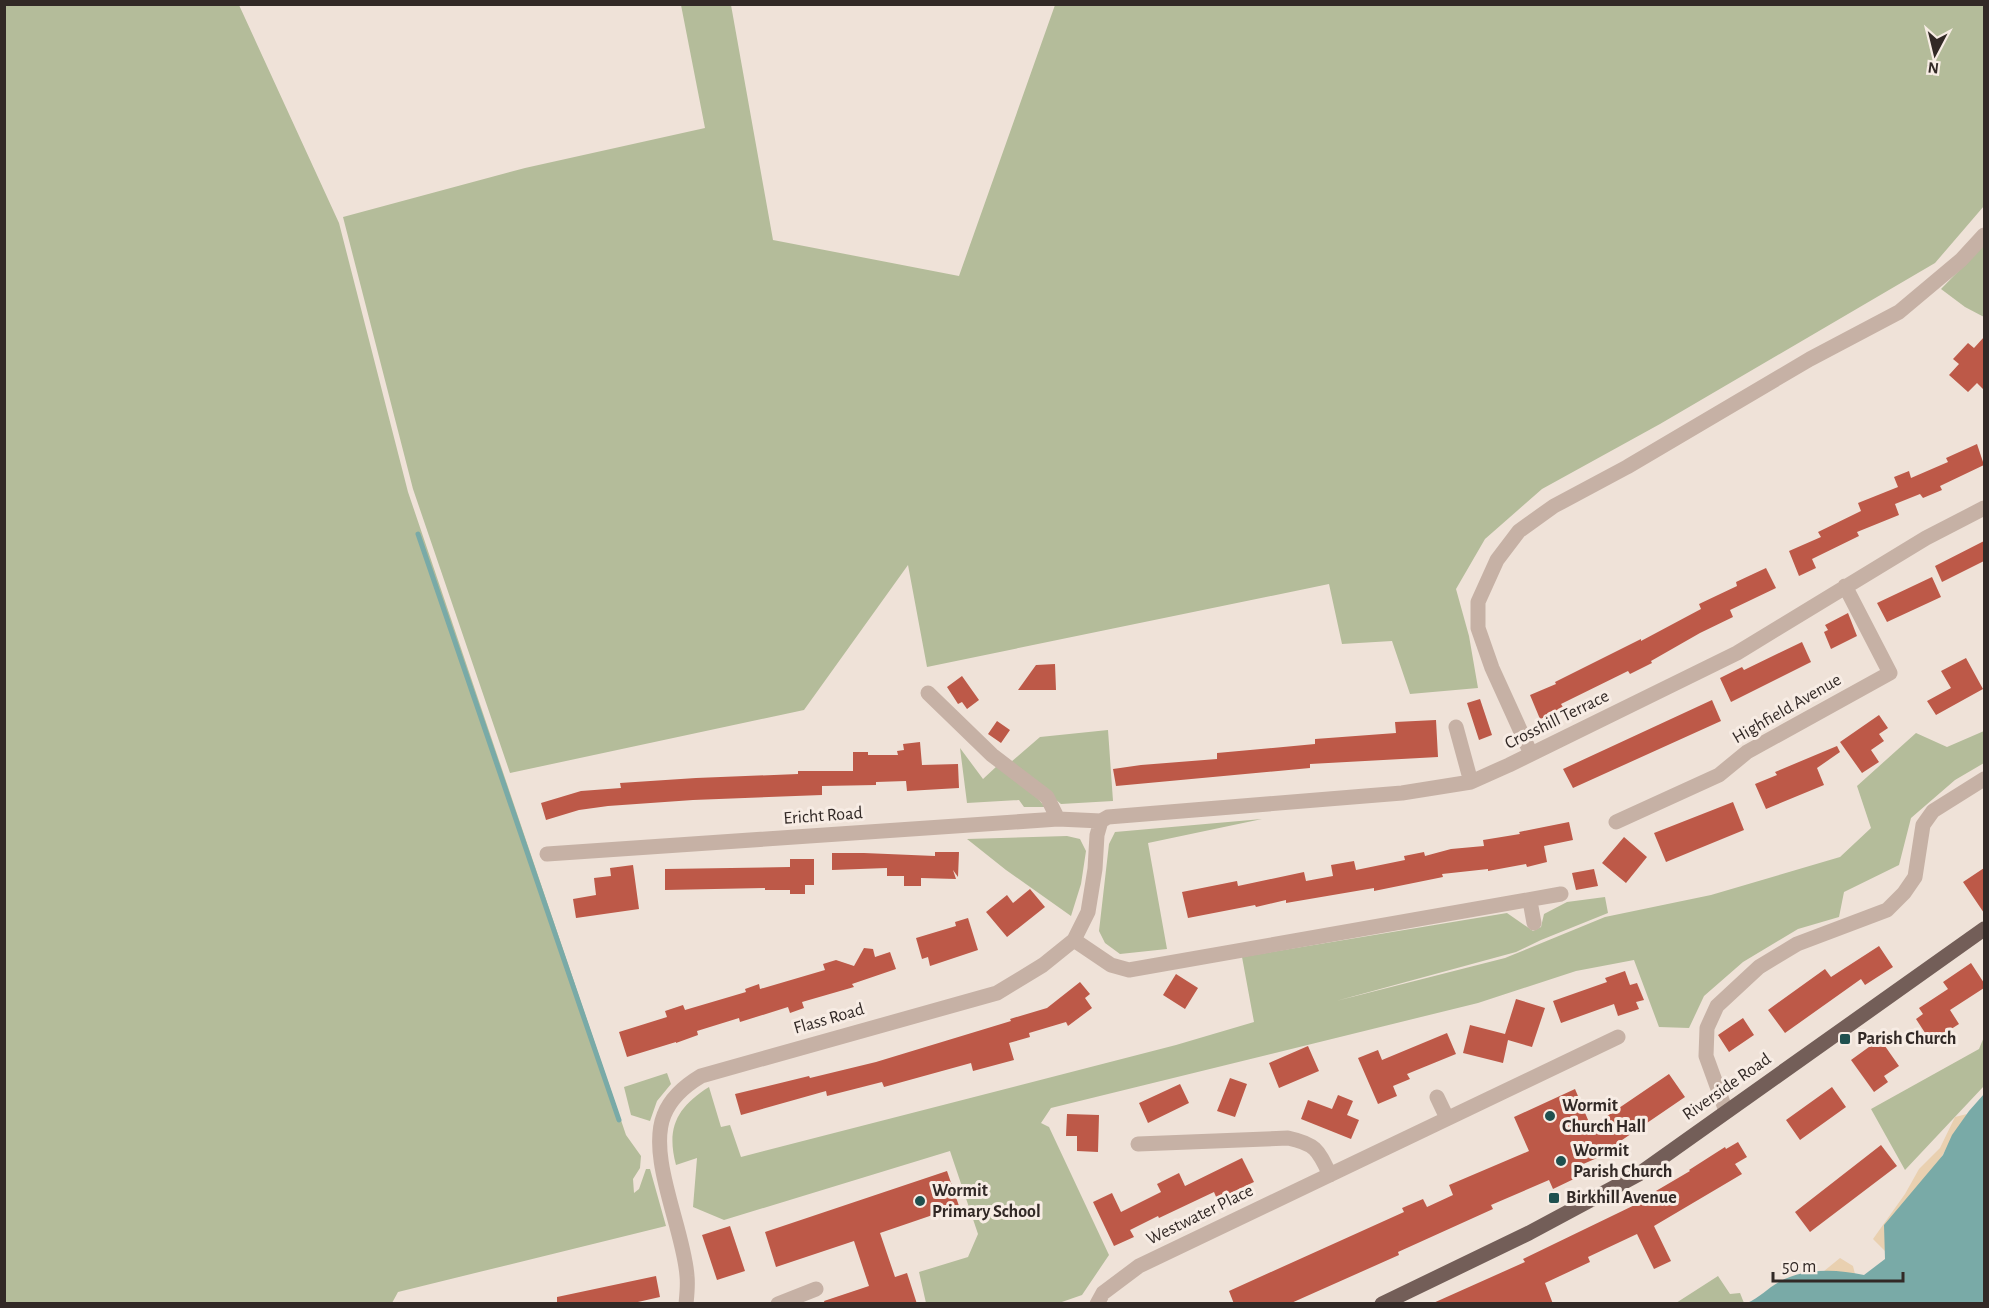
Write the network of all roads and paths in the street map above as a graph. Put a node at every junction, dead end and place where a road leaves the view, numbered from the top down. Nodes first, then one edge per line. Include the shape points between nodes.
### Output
1 (1984, 235) edge
2 (1984, 508) edge
3 (1845, 586) junction
4 (928, 693) dead end
5 (1456, 727) dead end
6 (1531, 754) junction
7 (1984, 779) edge
8 (1471, 782) junction
9 (1058, 819) junction
10 (1101, 821) junction
11 (1616, 822) dead end
12 (547, 854) dead end
13 (1561, 894) dead end
14 (1530, 901) junction
15 (1534, 923) dead end
16 (1984, 929) edge
17 (1074, 940) junction
18 (1618, 1037) dead end
19 (1437, 1097) dead end
20 (1726, 1111) junction
21 (1447, 1118) junction
22 (1138, 1144) dead end
23 (1330, 1175) junction
24 (816, 1289) dead end
25 (686, 1304) edge
26 (778, 1304) edge
27 (1096, 1304) edge
28 (1382, 1304) edge

1 - 6 street via 1961,260 1899,312 1554,506 1519,531 1497,560 1478,602 1478,627
2 - 3 street, Crosshill Terrace
3 - 6 street, Crosshill Terrace via 1737,653
3 - 11 street, Highfield Avenue via 1890,673 1746,752 1719,775
4 - 9 street via 992,755 1047,797
5 - 8 street
6 - 8 street, Crosshill Terrace
7 - 20 street via 1933,811 1923,825 1915,877 1887,910 1797,944 1759,967 1717,1006 1707,1028 1706,1056
8 - 10 street, Crosshill Terrace via 1402,793 1108,817
9 - 10 street, Ericht Road
9 - 12 street, Ericht Road
10 - 17 street, Flass Road via 1088,912
13 - 14 street
14 - 15 street
14 - 17 street via 1129,970 1111,965
16 - 20 main road, Riverside Road
17 - 25 street, Flass Road via 1043,965 997,993 711,1072 680,1091 664,1114 659,1137 687,1275
18 - 21 street, Westwater Place
19 - 21 street
20 - 28 main road, Riverside Road via 1639,1174
21 - 23 street, Westwater Place
22 - 23 street via 1287,1138 1306,1142 1319,1153
23 - 27 street, Westwater Place via 1139,1266 1103,1293
24 - 26 street

